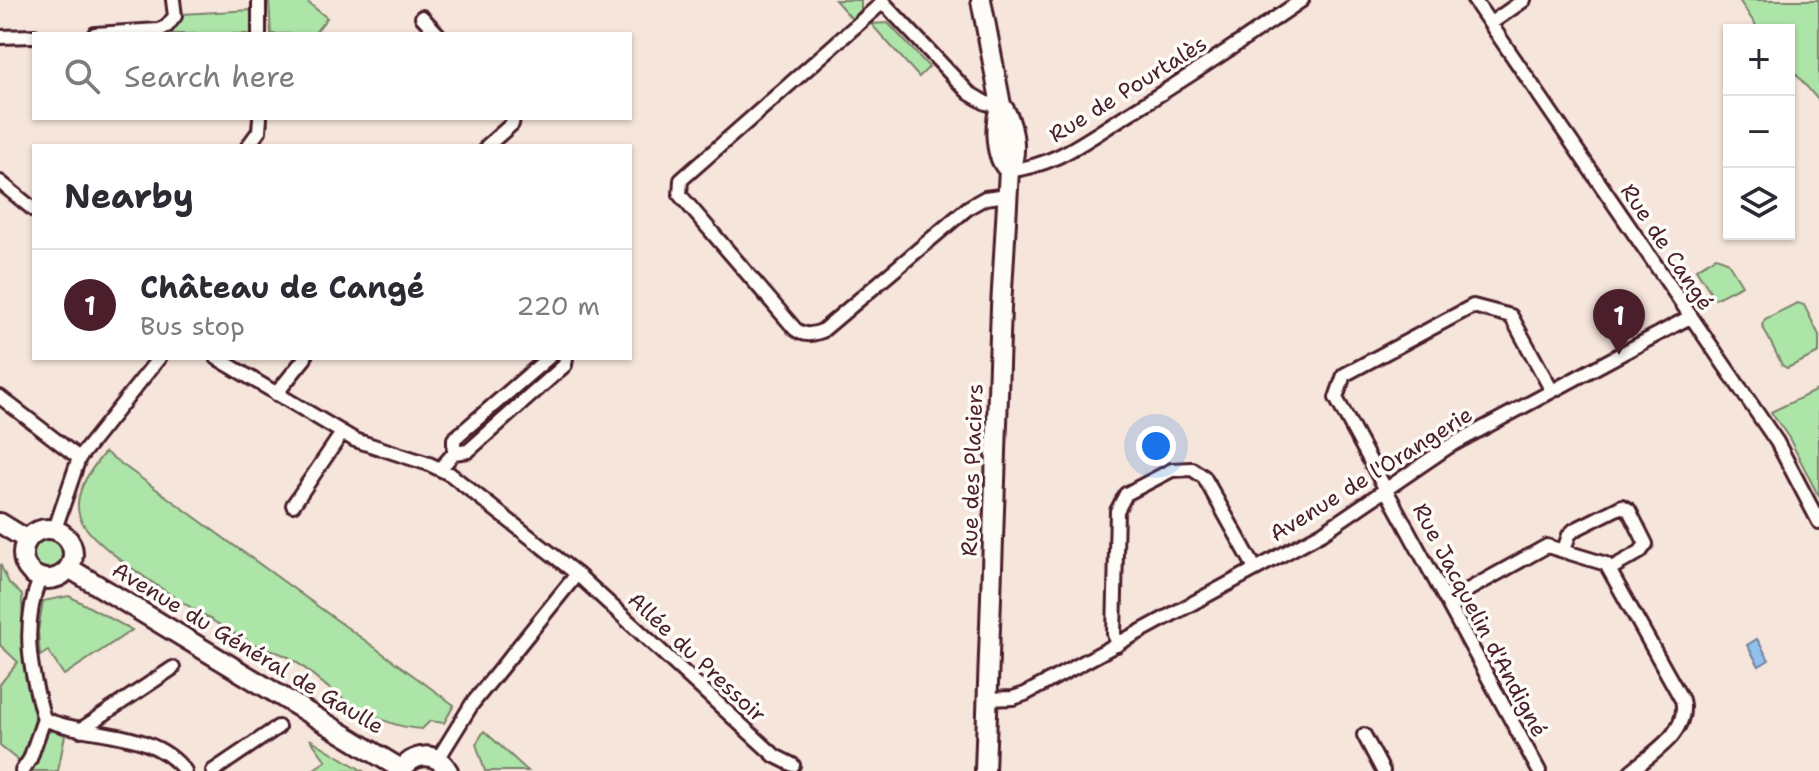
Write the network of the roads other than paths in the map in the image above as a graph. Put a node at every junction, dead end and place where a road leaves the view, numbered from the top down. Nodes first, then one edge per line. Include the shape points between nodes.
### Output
1 (173, 0) edge
2 (259, 0) edge
3 (981, 0) edge
4 (1302, 0) edge
5 (1474, 0) edge
6 (1524, 0) edge
7 (882, 1) edge
8 (422, 17) dead end
9 (1491, 23) junction
10 (127, 32) edge
11 (259, 32) edge
12 (436, 32) edge
13 (32, 36) edge
14 (0, 37) edge
15 (1001, 105) junction
16 (260, 120) edge
17 (513, 120) edge
18 (249, 144) edge
19 (489, 144) edge
20 (1009, 170) junction
21 (0, 182) edge
22 (1008, 195) junction
23 (32, 208) edge
24 (1690, 317) junction
25 (157, 360) edge
26 (220, 360) edge
27 (303, 360) edge
28 (546, 360) edge
29 (566, 360) edge
30 (1552, 391) junction
31 (276, 394) junction
32 (0, 397) edge
33 (342, 433) junction
34 (454, 453) junction
35 (79, 458) junction
36 (440, 469) junction
37 (1387, 489) junction
38 (293, 505) dead end
39 (1819, 522) edge
40 (0, 523) edge
41 (55, 529) junction
42 (26, 539) junction
43 (1564, 550) junction
44 (69, 568) junction
45 (1255, 568) junction
46 (1610, 569) junction
47 (577, 574) junction
48 (40, 578) junction
49 (1448, 601) junction
50 (1117, 645) junction
51 (173, 668) dead end
52 (986, 699) junction
53 (44, 719) junction
54 (278, 727) dead end
55 (80, 730) junction
56 (1364, 735) dead end
57 (443, 765) edge
58 (793, 765) dead end
59 (401, 770) edge
60 (22, 771) edge
61 (185, 771) edge
62 (213, 771) edge
63 (985, 771) edge
64 (1383, 771) edge
65 (1539, 771) edge
66 (1631, 771) edge

1 - 10 street via 175,16 167,26
2 - 11 street
3 - 15 street, Rue des Placiers
4 - 20 street, Rue de Pourtalès via 1062,154 1031,168
5 - 9 street, Rue de Cangé
6 - 9 street
7 - 15 street via 969,93
7 - 22 street via 681,180 680,195 795,329 811,335 969,207
8 - 12 street
9 - 24 street, Rue de Cangé
13 - 14 street
15 - 20 street, Rue des Placiers via 1013,140
16 - 18 street
17 - 19 street
20 - 22 street, Rue des Placiers
21 - 23 street
22 - 52 street, Rue des Placiers
24 - 30 street, Avenue de l'Orangerie
24 - 39 street, Rue de Cangé via 1777,442
25 - 35 street
26 - 31 street, Allée du Pressoir
27 - 31 street
28 - 34 street via 454,439
29 - 34 street via 468,451
30 - 37 street, Avenue de l'Orangerie via 1448,447
30 - 37 street, Rue Jacquelin d'Andigné via 1511,316 1478,306 1344,375 1336,400
31 - 33 street, Allée du Pressoir
32 - 35 street
33 - 36 street, Allée du Pressoir
33 - 38 street
34 - 36 street
35 - 41 street
36 - 47 street, Allée du Pressoir
37 - 45 street, Avenue de l'Orangerie via 1322,533
37 - 49 street, Rue Jacquelin d'Andigné
40 - 42 street
41 - 42 street via 39,530
41 - 44 street via 72,545
42 - 48 street via 23,562
43 - 46 street
43 - 46 street via 1574,530 1622,506 1646,544
43 - 49 street via 1542,548
44 - 48 street via 56,578
44 - 59 street, Avenue du Général de Gaulle
45 - 50 street, Avenue de l'Orangerie
45 - 50 street via 1199,471 1172,470 1126,494 1117,511
46 - 66 street via 1684,709 1679,728
47 - 57 street via 472,704
47 - 58 street, Allée du Pressoir via 775,756
48 - 53 street via 28,627 30,667
49 - 65 street, Rue Jacquelin d'Andigné
50 - 52 street, Avenue de l'Orangerie via 1025,694
51 - 55 street
52 - 63 street, Rue des Placiers
53 - 55 street
53 - 60 street
54 - 62 street
55 - 61 street via 150,744
56 - 64 street
57 - 59 street via 418,756

